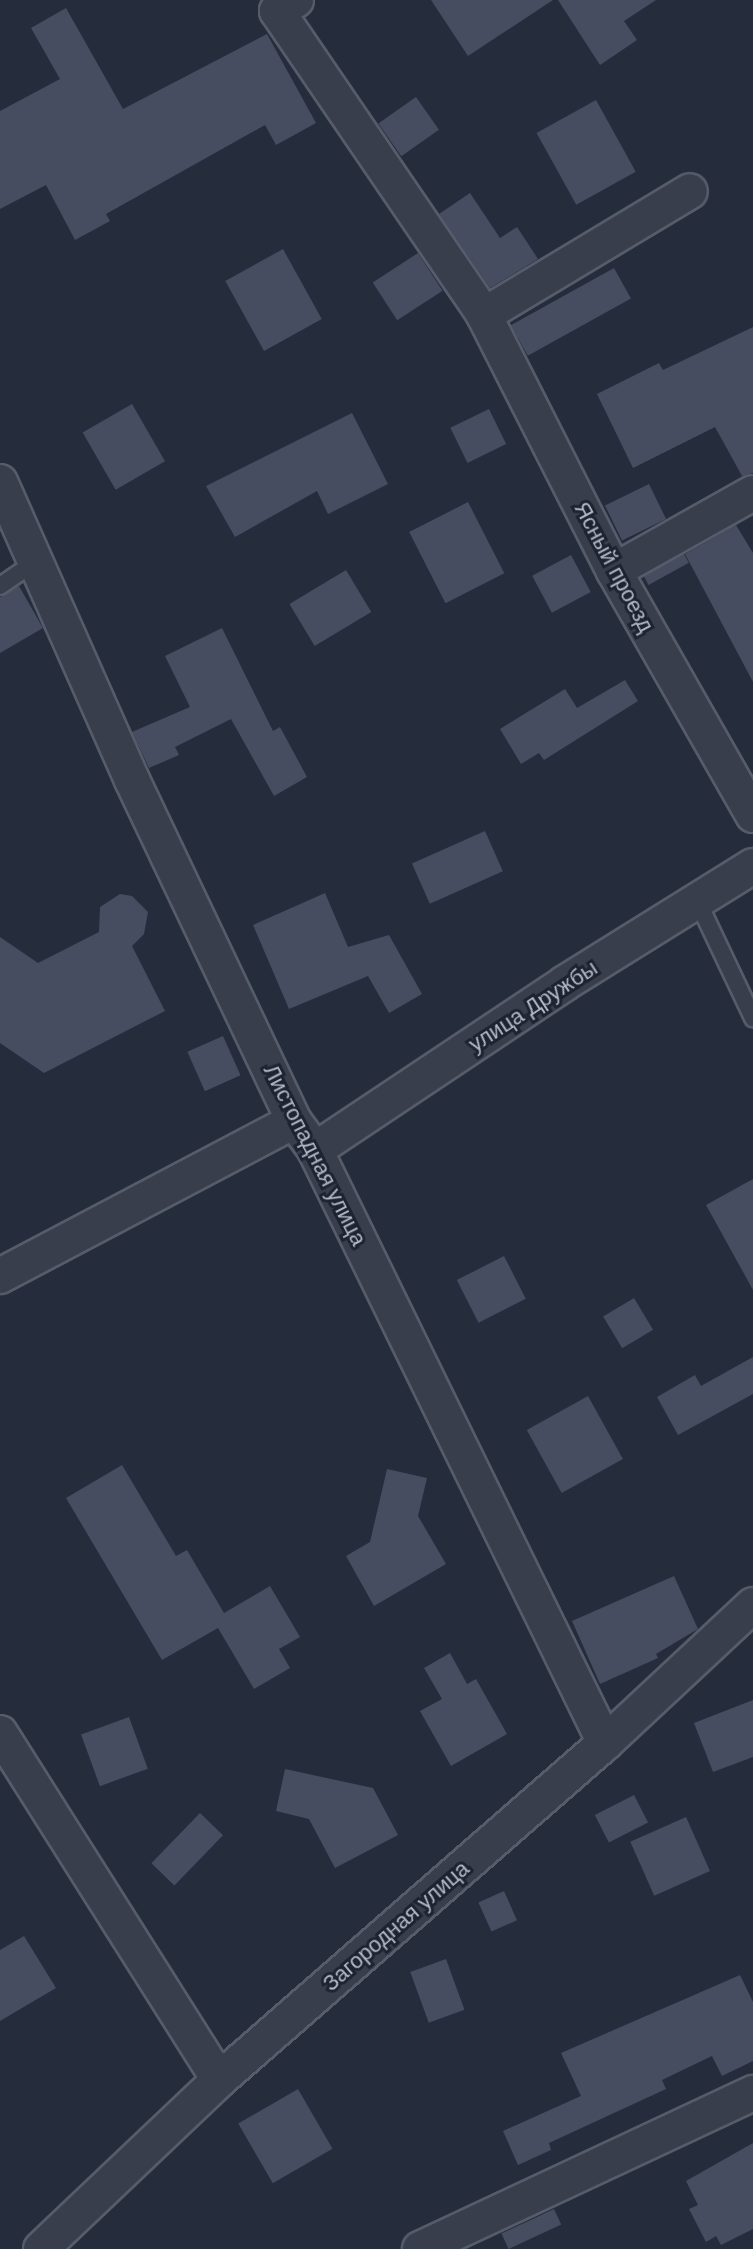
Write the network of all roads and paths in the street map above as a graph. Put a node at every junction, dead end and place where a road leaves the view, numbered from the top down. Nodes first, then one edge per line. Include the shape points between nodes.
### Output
1 (281, 4) edge
2 (690, 191) dead end
3 (484, 315) junction
4 (0, 482) edge
5 (753, 493) edge
6 (38, 560) junction
7 (614, 571) junction
8 (0, 586) edge
9 (753, 815) edge
10 (753, 866) edge
11 (697, 900) junction
12 (753, 1018) edge
13 (294, 1121) junction
14 (315, 1150) junction
15 (0, 1276) edge
16 (753, 1605) edge
17 (0, 1733) edge
18 (605, 1743) junction
19 (219, 2080) junction
20 (753, 2093) edge
21 (41, 2249) edge
22 (420, 2249) edge

1 - 3 street, Ясный проезд
2 - 3 street
3 - 7 street, Ясный проезд
4 - 6 street, Листопадная улица
5 - 7 street
6 - 8 lane
6 - 13 street, Листопадная улица via 132,780
7 - 9 street, Ясный проезд
10 - 11 street, улица Дружбы
11 - 12 lane
11 - 14 street, улица Дружбы
13 - 14 street, Листопадная улица
13 - 15 street
14 - 18 street, Листопадная улица
16 - 18 street, Загородная улица
17 - 19 street
18 - 19 street, Загородная улица
19 - 21 street, Загородная улица
20 - 22 street

